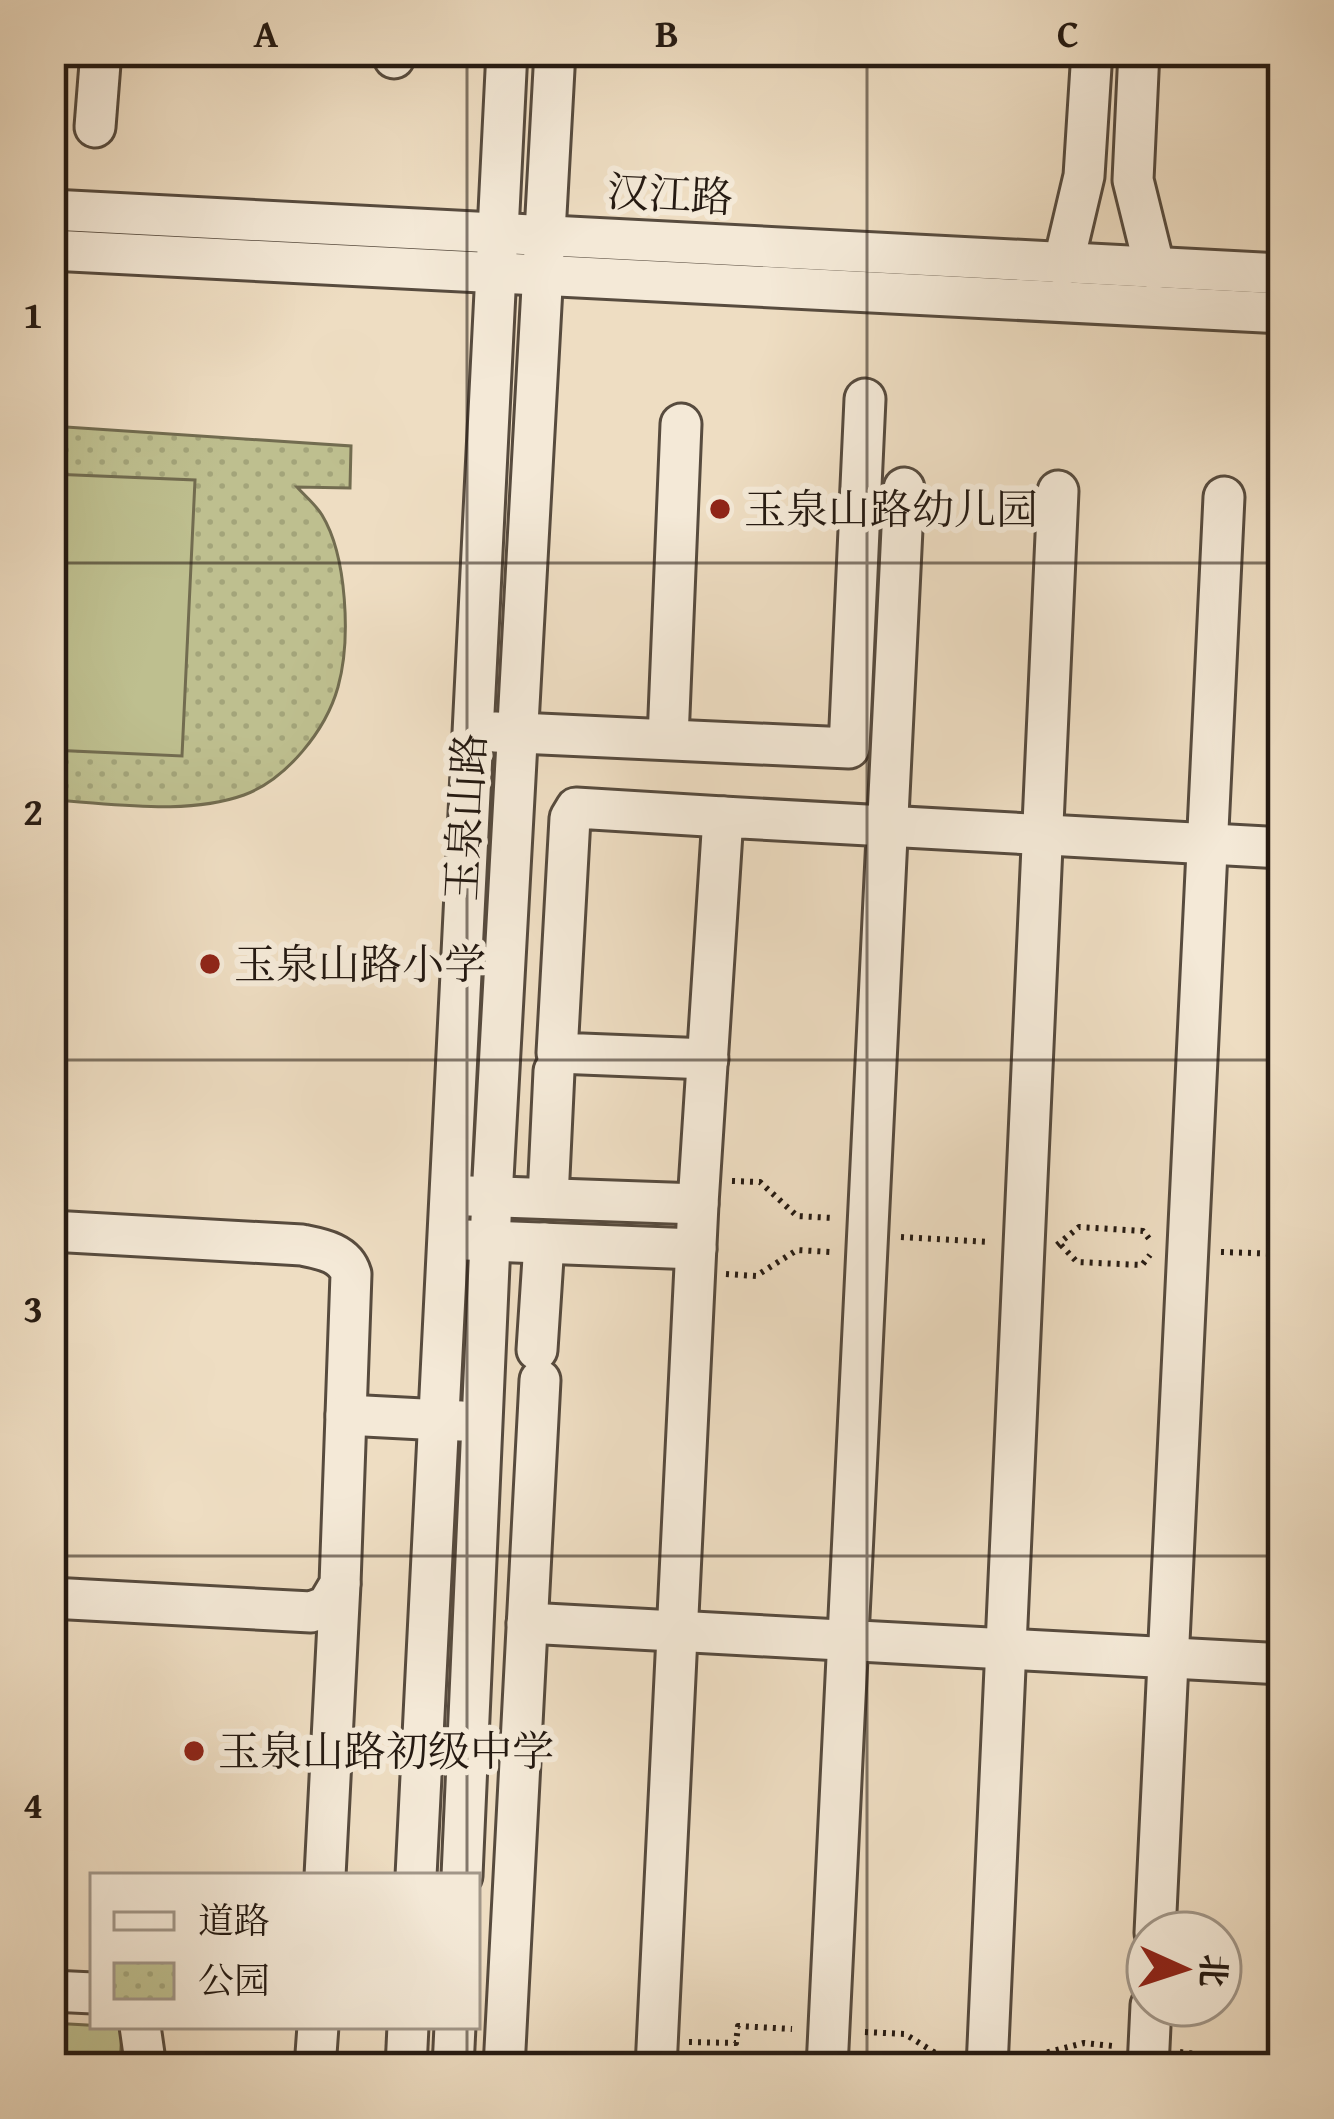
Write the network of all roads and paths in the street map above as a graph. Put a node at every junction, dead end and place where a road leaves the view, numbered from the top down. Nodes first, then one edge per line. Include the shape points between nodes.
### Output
1 (100, 51) edge
2 (507, 51) edge
3 (555, 51) edge
4 (1092, 51) edge
5 (1139, 51) edge
6 (95, 127) dead end
7 (51, 210) edge
8 (498, 232) junction
9 (545, 235) junction
10 (51, 250) edge
11 (1064, 265) junction
12 (1155, 269) junction
13 (495, 273) junction
14 (1283, 274) edge
15 (543, 276) junction
16 (1283, 313) edge
17 (865, 399) dead end
18 (681, 424) dead end
19 (904, 488) dead end
20 (1058, 491) dead end
21 (1224, 496) dead end
22 (472, 731) junction
23 (518, 733) junction
24 (668, 739) junction
25 (723, 817) junction
26 (887, 826) junction
27 (1042, 834) junction
28 (1207, 843) junction
29 (1283, 848) edge
30 (708, 1059) junction
31 (554, 1071) dead end
32 (449, 1195) junction
33 (492, 1196) junction
34 (548, 1198) junction
35 (698, 1204) junction
36 (51, 1231) edge
37 (448, 1239) junction
38 (490, 1241) junction
39 (544, 1243) junction
40 (1061, 1245) dead end
41 (1156, 1248) dead end
42 (841, 1252) dead end
43 (696, 1261) junction
44 (346, 1414) junction
45 (439, 1420) junction
46 (482, 1422) junction
47 (340, 1584) junction
48 (51, 1598) edge
49 (527, 1623) junction
50 (677, 1632) junction
51 (848, 1641) junction
52 (1006, 1649) junction
53 (1168, 1658) junction
54 (1283, 1664) edge
55 (325, 1873) edge
56 (416, 1873) edge
57 (461, 1873) edge
58 (1156, 1909) edge
59 (51, 1991) edge
60 (90, 1993) edge
61 (140, 2029) edge
62 (318, 2029) edge
63 (408, 2029) edge
64 (455, 2029) edge
65 (1150, 2029) edge
66 (146, 2068) edge
67 (315, 2068) edge
68 (406, 2068) edge
69 (453, 2068) edge
70 (504, 2068) edge
71 (656, 2068) edge
72 (827, 2068) edge
73 (987, 2068) edge
74 (1148, 2068) edge

1 - 6 street
2 - 8 street, 玉泉山路
3 - 9 street, 玉泉山路
4 - 11 street via 1084,176
5 - 12 street via 1133,180
7 - 8 street, 汉江路
8 - 9 street, 汉江路
8 - 13 street, 玉泉山路
9 - 11 street, 汉江路
9 - 15 street, 玉泉山路
10 - 13 street, 汉江路
11 - 12 street, 汉江路
12 - 14 street, 汉江路
13 - 15 street, 汉江路
13 - 22 street, 玉泉山路
15 - 16 street, 汉江路
15 - 23 street, 玉泉山路
17 - 24 street via 849,748
18 - 24 street
19 - 26 street
20 - 27 street
21 - 28 street
22 - 23 street
22 - 32 street, 玉泉山路
23 - 24 street
23 - 33 street, 玉泉山路
25 - 26 street
25 - 30 street
25 - 30 street via 576,808 570,818 557,1053
26 - 27 street
26 - 51 street
27 - 28 street
27 - 52 street
28 - 29 street
28 - 53 street
30 - 35 street
31 - 34 street
32 - 33 street
32 - 37 street, 玉泉山路
33 - 34 street
33 - 38 street, 玉泉山路
34 - 35 street
35 - 43 street
36 - 44 street via 302,1245 337,1256 352,1274
37 - 38 street
37 - 45 street, 玉泉山路
38 - 39 street
38 - 46 street, 玉泉山路
39 - 43 street
39 - 49 street
40 - 41 path via 1077,1262 1142,1265
42 - 43 path via 797,1250 756,1276
43 - 50 street
44 - 45 street
44 - 47 street
45 - 46 street
45 - 56 street, 玉泉山路
46 - 57 street, 玉泉山路
47 - 48 street via 327,1606 311,1612
47 - 55 street
49 - 50 street
49 - 70 street
50 - 51 street
50 - 71 street
51 - 52 street
51 - 72 street
52 - 53 street
52 - 73 street
53 - 54 street
53 - 58 street
59 - 60 street
61 - 66 street
62 - 67 street
63 - 68 street
64 - 69 street
65 - 74 street

